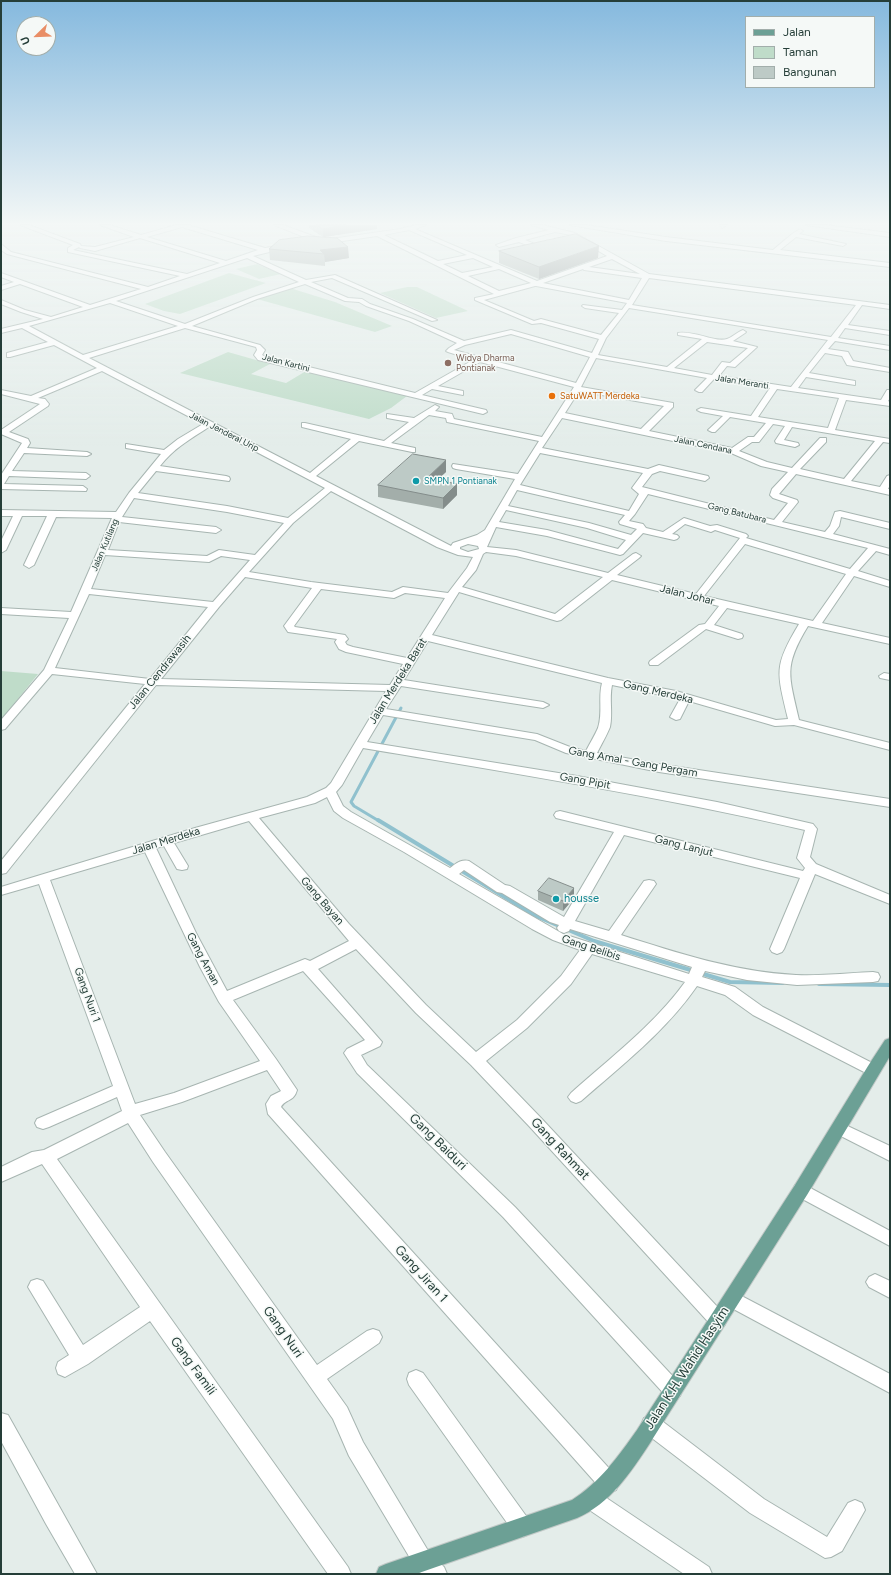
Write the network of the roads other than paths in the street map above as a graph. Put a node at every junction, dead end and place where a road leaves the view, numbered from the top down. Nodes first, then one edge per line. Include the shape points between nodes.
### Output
1 (66, 298) edge
2 (118, 298) edge
3 (254, 298) edge
4 (344, 298) edge
5 (385, 298) edge
6 (479, 298) edge
7 (488, 298) edge
8 (597, 298) edge
9 (632, 298) edge
10 (823, 298) edge
11 (110, 301) junction
12 (1, 302) edge
13 (860, 303) junction
14 (500, 304) dead end
15 (585, 306) dead end
16 (890, 306) edge
17 (89, 307) junction
18 (627, 307) junction
19 (23, 311) junction
20 (54, 318) junction
21 (434, 320) dead end
22 (23, 326) junction
23 (185, 326) junction
24 (844, 326) junction
25 (1, 331) edge
26 (743, 332) dead end
27 (890, 333) edge
28 (680, 334) dead end
29 (890, 337) edge
30 (603, 338) junction
31 (708, 339) junction
32 (832, 340) junction
33 (728, 342) junction
34 (54, 343) junction
35 (463, 343) junction
36 (880, 347) junction
37 (890, 348) edge
38 (822, 350) junction
39 (10, 355) dead end
40 (594, 356) junction
41 (82, 358) junction
42 (480, 359) junction
43 (101, 369) junction
44 (667, 370) junction
45 (890, 370) edge
46 (804, 374) junction
47 (713, 377) junction
48 (852, 383) dead end
49 (431, 387) junction
50 (577, 387) junction
51 (775, 387) junction
52 (699, 390) dead end
53 (793, 390) junction
54 (1, 392) edge
55 (890, 392) edge
56 (460, 393) dead end
57 (415, 396) junction
58 (843, 397) junction
59 (33, 399) junction
60 (441, 402) junction
61 (886, 404) edge
62 (701, 410) dead end
63 (428, 412) junction
64 (483, 412) dead end
65 (561, 414) junction
66 (728, 415) junction
67 (390, 416) dead end
68 (753, 419) junction
69 (415, 422) junction
70 (771, 422) junction
71 (208, 424) junction
72 (305, 425) dead end
73 (790, 425) junction
74 (712, 430) dead end
75 (831, 431) junction
76 (2, 432) edge
77 (644, 432) junction
78 (357, 438) junction
79 (544, 440) junction
80 (823, 440) dead end
81 (881, 440) junction
82 (890, 441) edge
83 (385, 444) junction
84 (790, 445) dead end
85 (129, 446) dead end
86 (23, 450) junction
87 (412, 450) dead end
88 (538, 450) junction
89 (733, 451) junction
90 (166, 453) junction
91 (88, 454) dead end
92 (456, 466) dead end
93 (154, 468) junction
94 (795, 471) junction
95 (649, 472) junction
96 (8, 473) junction
97 (86, 476) dead end
98 (311, 476) junction
99 (520, 477) junction
100 (705, 478) dead end
101 (890, 478) edge
102 (226, 479) dead end
103 (1, 482) edge
104 (846, 482) junction
105 (1, 486) edge
106 (331, 487) junction
107 (515, 487) junction
108 (83, 489) dead end
109 (637, 489) junction
110 (887, 491) edge
111 (132, 495) junction
112 (503, 507) junction
113 (1, 513) edge
114 (19, 513) junction
115 (53, 514) junction
116 (631, 514) junction
117 (117, 517) junction
118 (290, 521) junction
119 (776, 523) junction
120 (494, 524) junction
121 (890, 526) edge
122 (216, 530) dead end
123 (642, 530) junction
124 (489, 532) junction
125 (664, 535) junction
126 (745, 536) junction
127 (827, 536) junction
128 (674, 537) dead end
129 (633, 539) junction
130 (462, 547) junction
131 (874, 547) junction
132 (482, 549) junction
133 (888, 549) edge
134 (1, 550) edge
135 (102, 552) junction
136 (620, 552) junction
137 (256, 558) junction
138 (29, 565) dead end
139 (467, 573) junction
140 (851, 573) junction
141 (243, 574) junction
142 (610, 576) junction
143 (890, 584) edge
144 (318, 586) junction
145 (86, 591) junction
146 (453, 592) junction
147 (698, 598) junction
148 (725, 604) junction
149 (215, 605) junction
150 (1, 611) edge
151 (75, 615) junction
152 (810, 624) junction
153 (708, 626) junction
154 (738, 636) dead end
155 (425, 637) junction
156 (890, 641) edge
157 (411, 662) junction
158 (654, 664) dead end
159 (49, 671) junction
160 (608, 681) junction
161 (152, 682) junction
162 (396, 685) junction
163 (686, 697) junction
164 (543, 705) dead end
165 (379, 711) junction
166 (676, 717) dead end
167 (794, 722) junction
168 (1, 727) edge
169 (364, 745) junction
170 (890, 747) edge
171 (590, 754) junction
172 (330, 791) junction
173 (890, 803) edge
174 (560, 815) dead end
175 (251, 816) junction
176 (621, 830) junction
177 (167, 841) junction
178 (148, 846) junction
179 (182, 866) dead end
180 (1, 870) edge
181 (810, 871) junction
182 (43, 878) junction
183 (649, 884) dead end
184 (1, 891) edge
185 (496, 895) junction
186 (890, 900) edge
187 (563, 929) junction
188 (612, 937) junction
189 (358, 942) junction
190 (589, 948) junction
191 (777, 949) dead end
192 (308, 968) junction
193 (697, 972) junction
194 (873, 977) dead end
195 (396, 983) joint
196 (224, 998) junction
197 (890, 1044) edge
198 (476, 1061) junction
199 (271, 1063) junction
200 (873, 1070) junction
201 (121, 1089) junction
202 (576, 1097) dead end
203 (130, 1113) junction
204 (42, 1123) dead end
205 (839, 1128) junction
206 (890, 1154) edge
207 (46, 1157) junction
208 (1, 1175) edge
209 (801, 1190) junction
210 (890, 1239) edge
211 (37, 1287) dead end
212 (732, 1299) junction
213 (152, 1309) junction
214 (718, 1320) junction
215 (373, 1337) dead end
216 (81, 1358) junction
217 (65, 1368) dead end
218 (315, 1377) junction
219 (416, 1379) dead end
220 (890, 1384) edge
221 (673, 1390) junction
222 (1, 1422) edge
223 (651, 1425) junction
224 (609, 1483) junction
225 (592, 1500) junction
226 (855, 1510) dead end
227 (522, 1527) junction
228 (430, 1567) edge
229 (87, 1574) edge
230 (341, 1574) edge
231 (386, 1574) edge
232 (702, 1574) edge

1 - 17 street
2 - 11 street
3 - 23 street
4 - 35 street via 362,301
5 - 21 street
6 - 30 street via 477,299 534,323 541,321
7 - 14 street
8 - 18 street
9 - 18 street, Jalan Merdeka Barat
10 - 13 street
11 - 17 street
11 - 23 street, Jalan Kartini
12 - 19 street
13 - 16 street
13 - 24 street
15 - 18 street
17 - 20 street
18 - 30 street, Jalan Merdeka Barat
18 - 32 street via 736,320
19 - 20 street
19 - 22 street via 29,318
20 - 22 street
22 - 25 street
22 - 34 street, Jalan Jenderal Urip
23 - 41 street
23 - 57 street, Jalan Kartini via 258,346 261,348 258,355 261,358
24 - 27 street
24 - 32 street
26 - 33 street
28 - 31 street
29 - 36 street
30 - 40 street, Jalan Merdeka Barat
31 - 33 street
31 - 44 street
32 - 36 street
32 - 38 street
33 - 47 street via 753,347 732,365 725,364
34 - 39 street
34 - 41 street, Jalan Jenderal Urip
35 - 40 street, Jalan Meranti via 511,332
35 - 42 street via 450,351
36 - 37 street
38 - 45 street via 845,354 851,363
38 - 46 street
40 - 44 street, Jalan Meranti
40 - 50 street, Jalan Merdeka Barat
41 - 43 street, Jalan Jenderal Urip
42 - 49 street
42 - 50 street
43 - 59 street
43 - 71 street, Jalan Jenderal Urip
44 - 47 street, Jalan Meranti
46 - 48 street
46 - 53 street
47 - 51 street, Jalan Meranti
47 - 52 street
49 - 56 street
49 - 57 street
50 - 65 street, Jalan Merdeka Barat
50 - 77 street via 670,405
51 - 53 street, Jalan Meranti
51 - 68 street
53 - 58 street, Jalan Meranti
54 - 59 street
55 - 61 street
57 - 60 street, Jalan Kartini
58 - 61 street, Jalan Meranti
58 - 75 street
59 - 76 street via 45,404
60 - 63 street
60 - 64 street, Jalan Kartini
62 - 66 street
63 - 69 street
63 - 79 street via 449,416 452,421
65 - 77 street, Jalan Cendana
65 - 79 street, Jalan Merdeka Barat
66 - 68 street
66 - 74 street
67 - 69 street
68 - 70 street
69 - 83 street
70 - 73 street
70 - 89 street via 756,440 751,439
71 - 90 street, Jalan Kutilang
71 - 98 street, Jalan Jenderal Urip
72 - 78 street
73 - 75 street
73 - 84 street via 779,441
75 - 81 street
76 - 86 street via 26,442
77 - 89 street, Jalan Cendana
78 - 83 street
78 - 98 street
79 - 88 street, Jalan Merdeka Barat
80 - 94 street
81 - 82 street
81 - 104 street
83 - 87 street
85 - 90 street
86 - 91 street
86 - 96 street
88 - 95 street
88 - 99 street, Jalan Merdeka Barat
89 - 94 street, Jalan Cendana via 764,464
90 - 93 street, Jalan Kutilang
92 - 99 street
93 - 102 street
93 - 111 street, Jalan Kutilang
94 - 104 street, Jalan Cendana
94 - 119 street via 775,491 774,495 794,502
95 - 100 street via 659,468
95 - 109 street
96 - 97 street
96 - 103 street
98 - 106 street, Jalan Jenderal Urip
99 - 107 street, Jalan Merdeka Barat
101 - 110 street
104 - 110 street, Jalan Cendana
105 - 108 street
106 - 118 street, Jalan Cendrawasih
106 - 130 street, Jalan Jenderal Urip via 425,537
107 - 112 street, Jalan Merdeka Barat
107 - 116 street
109 - 116 street via 644,493
109 - 119 street, Gang Batubara
111 - 117 street, Jalan Kutilang
111 - 118 street
112 - 120 street, Jalan Merdeka Barat
112 - 129 street via 589,526
113 - 114 street
114 - 115 street
114 - 134 street
115 - 117 street
115 - 138 street
116 - 123 street via 623,522 640,526
117 - 122 street
117 - 135 street, Jalan Kutilang
118 - 137 street, Jalan Cendrawasih
119 - 127 street, Gang Batubara
120 - 124 street, Jalan Merdeka Barat
120 - 136 street via 547,533
121 - 127 street via 841,513 838,514
123 - 125 street
123 - 129 street
124 - 130 street
124 - 132 street, Jalan Merdeka Barat
125 - 126 street via 684,521
125 - 128 street
126 - 140 street
126 - 147 street
127 - 131 street, Gang Batubara
129 - 136 street
130 - 132 street
130 - 132 street, Jalan Jenderal Urip via 478,542
130 - 139 street
131 - 133 street, Gang Batubara
131 - 140 street
132 - 139 street, Jalan Merdeka Barat via 475,564
132 - 142 street, Jalan Johar via 516,553
135 - 137 street via 209,558 219,553
135 - 145 street, Jalan Kutilang
136 - 142 street via 615,559 632,559
137 - 141 street, Jalan Cendrawasih
139 - 146 street, Jalan Merdeka Barat
140 - 143 street
140 - 152 street
141 - 144 street
141 - 149 street, Jalan Cendrawasih
142 - 146 street via 557,618
142 - 147 street, Jalan Johar
144 - 146 street via 394,595 403,590
144 - 157 street via 289,626 292,630 341,637 343,647 350,650
145 - 149 street
145 - 151 street, Jalan Kutilang
146 - 155 street, Jalan Merdeka Barat
147 - 148 street, Jalan Johar
148 - 152 street, Jalan Johar
148 - 153 street
149 - 161 street, Jalan Cendrawasih
150 - 151 street
151 - 159 street, Jalan Kutilang
152 - 156 street, Jalan Johar
152 - 167 street via 787,654 785,662
153 - 154 street
153 - 158 street via 703,627
155 - 157 street, Jalan Merdeka Barat
155 - 160 street, Gang Merdeka
157 - 162 street, Jalan Merdeka Barat
159 - 161 street
159 - 168 street, Jalan Kutilang
160 - 163 street, Gang Merdeka
160 - 171 street via 604,727
161 - 162 street
161 - 180 street, Jalan Cendrawasih
162 - 164 street
162 - 165 street, Jalan Merdeka Barat
163 - 166 street
163 - 167 street, Gang Merdeka via 775,723
165 - 169 street, Jalan Merdeka Barat
165 - 171 street, Gang Amal - Gang Pergam via 537,737 565,750
167 - 170 street, Gang Merdeka
169 - 172 street, Jalan Merdeka Barat
169 - 181 street, Gang Pipit via 577,780 717,806 809,827 811,829 803,858
171 - 173 street, Gang Amal - Gang Pergam via 659,768
172 - 175 street, Jalan Merdeka via 311,800
172 - 185 street, Gang Belibis via 338,808 343,812
174 - 176 street, Gang Lanjut
175 - 177 street, Jalan Merdeka
175 - 189 street, Gang Bayan
176 - 181 street, Gang Lanjut
176 - 187 street
177 - 178 street, Jalan Merdeka
177 - 179 street
178 - 182 street, Jalan Merdeka
178 - 196 street, Gang Aman via 198,951
181 - 186 street, Gang Lanjut
181 - 191 street
182 - 184 street, Jalan Merdeka
182 - 201 street, Gang Nuri 1
183 - 188 street
185 - 187 street, Gang Belibis
185 - 187 street via 505,889 545,914
187 - 188 street
187 - 190 street, Gang Belibis
188 - 193 street
189 - 192 street
189 - 195 street, Gang Bayan
190 - 193 street, Gang Belibis
190 - 198 street via 566,980 522,1024
192 - 196 street via 305,964
192 - 221 street, Gang Baiduri via 375,1042 352,1053 362,1069 509,1212
193 - 194 street via 783,979
193 - 200 street, Gang Belibis via 737,994 758,1011
193 - 202 street via 668,1013
195 - 198 street, Gang Rahmat
196 - 199 street, Gang Aman
197 - 200 main road, Jalan K.H. Wahid Hasyim
198 - 214 street, Gang Rahmat
199 - 203 street
199 - 224 street, Gang Jiran 1 via 289,1090 288,1094 274,1102 274,1110
200 - 205 main road, Jalan K.H. Wahid Hasyim
201 - 203 street, Gang Nuri 1
201 - 204 street
203 - 207 street
203 - 218 street, Gang Nuri
205 - 206 street
205 - 209 main road, Jalan K.H. Wahid Hasyim
207 - 208 street via 38,1157
207 - 213 street, Gang Famili
209 - 210 street
209 - 212 main road, Jalan K.H. Wahid Hasyim
211 - 216 street
212 - 214 main road, Jalan K.H. Wahid Hasyim
212 - 220 street
213 - 216 street
213 - 230 street, Gang Famili
214 - 221 main road, Jalan K.H. Wahid Hasyim
215 - 218 street
216 - 217 street
218 - 228 street, Gang Nuri via 340,1413 356,1449
219 - 227 street
221 - 223 main road, Jalan K.H. Wahid Hasyim
222 - 229 street
223 - 224 main road, Jalan K.H. Wahid Hasyim
223 - 226 street via 756,1506 825,1548 831,1548 835,1544
224 - 225 main road, Jalan K.H. Wahid Hasyim
225 - 227 main road, Jalan K.H. Wahid Hasyim via 562,1514
225 - 232 street
227 - 228 main road, Jalan K.H. Wahid Hasyim
228 - 231 main road, Jalan K.H. Wahid Hasyim

